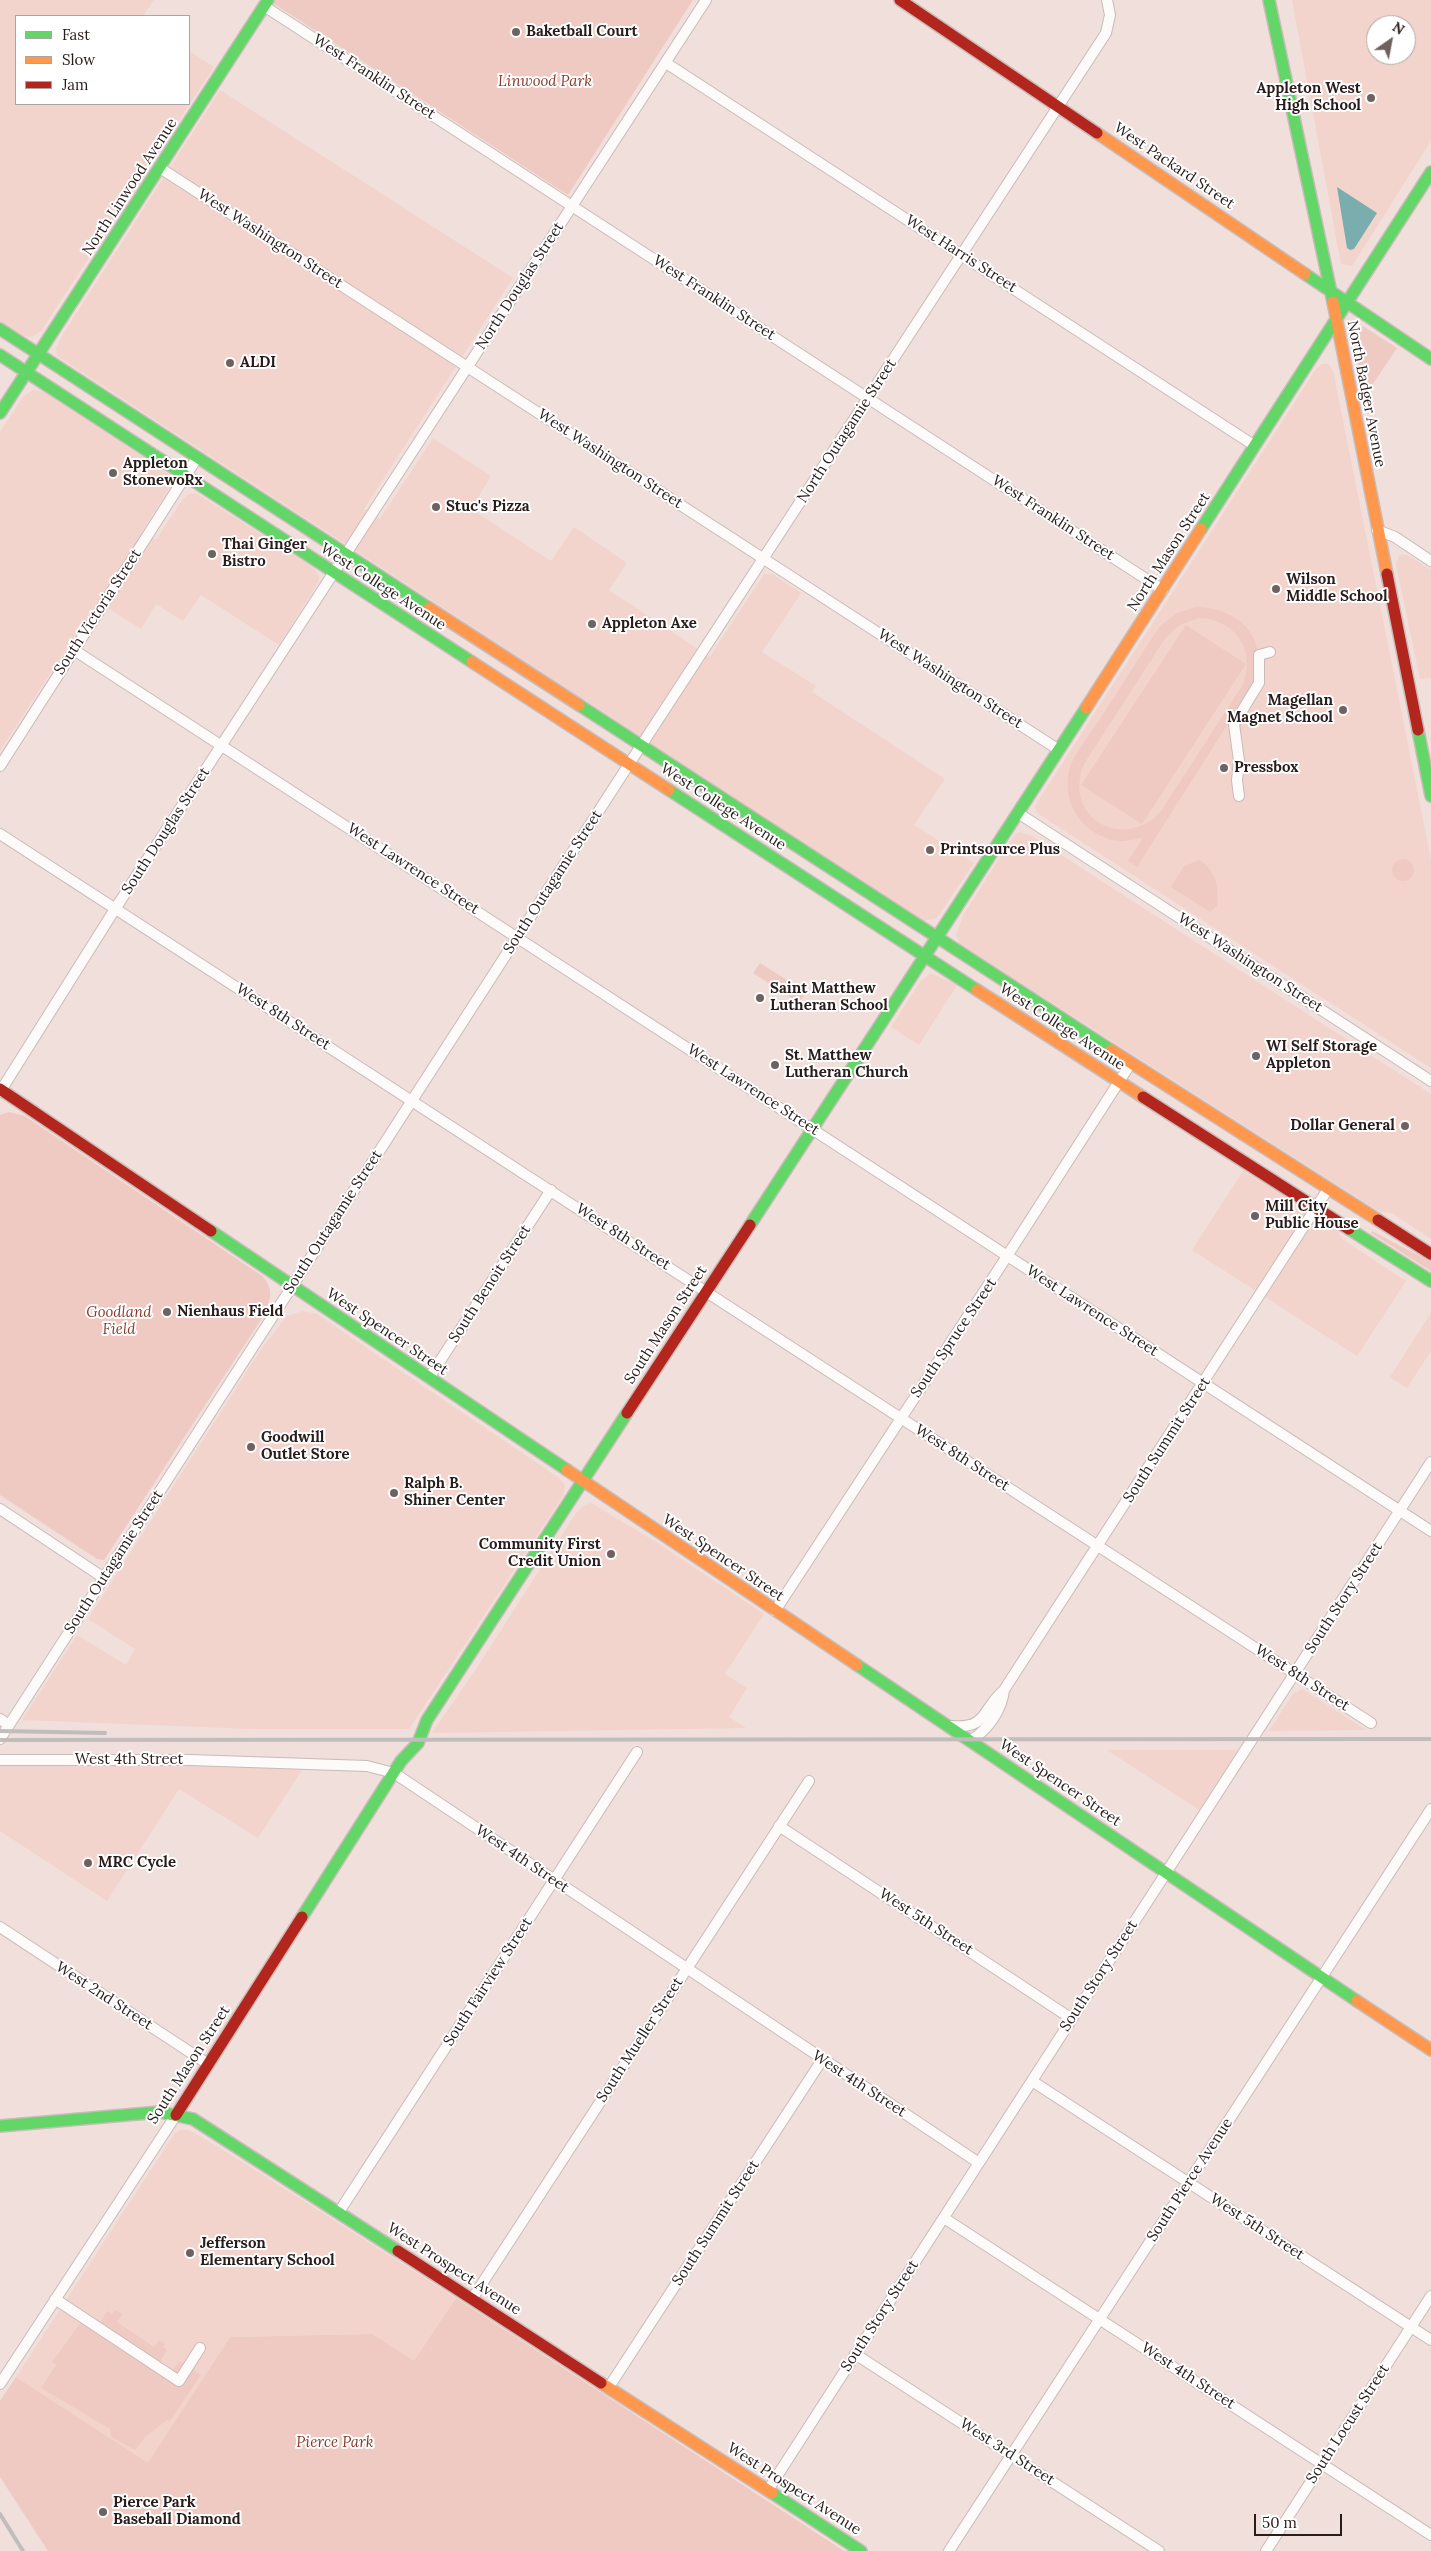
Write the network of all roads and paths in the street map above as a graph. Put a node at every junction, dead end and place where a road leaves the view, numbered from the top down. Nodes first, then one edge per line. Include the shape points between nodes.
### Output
1 (706, 0) edge
2 (900, 0) edge
3 (1107, 0) edge
4 (1268, 0) edge
5 (266, 3) edge
6 (666, 63) junction
7 (1058, 106) junction
8 (160, 168) junction
9 (1431, 172) edge
10 (573, 206) junction
11 (961, 254) junction
12 (1328, 288) junction
13 (1347, 302) junction
14 (1336, 319) junction
15 (0, 329) edge
16 (0, 355) edge
17 (1431, 359) edge
18 (32, 363) junction
19 (468, 366) junction
20 (868, 398) junction
21 (0, 413) edge
22 (116, 431) junction
23 (157, 432) junction
24 (1255, 446) junction
25 (198, 458) junction
26 (185, 476) junction
27 (1377, 530) junction
28 (346, 554) junction
29 (763, 559) junction
30 (1431, 561) edge
31 (334, 573) junction
32 (1163, 590) junction
33 (74, 650) junction
34 (1270, 652) dead end
35 (222, 745) junction
36 (1059, 750) junction
37 (635, 755) junction
38 (0, 766) edge
39 (1428, 770) edge
40 (1239, 796) dead end
41 (1431, 796) edge
42 (1018, 814) junction
43 (0, 834) edge
44 (115, 909) junction
45 (518, 937) junction
46 (930, 947) junction
47 (1131, 1063) junction
48 (1431, 1081) edge
49 (1119, 1082) junction
50 (0, 1090) edge
51 (412, 1100) junction
52 (812, 1128) junction
53 (1328, 1189) junction
54 (551, 1190) junction
55 (1317, 1208) junction
56 (1431, 1254) edge
57 (1007, 1256) junction
58 (1431, 1281) edge
59 (291, 1286) junction
60 (705, 1291) junction
61 (429, 1378) junction
62 (1204, 1383) junction
63 (901, 1418) junction
64 (1431, 1462) edge
65 (583, 1483) junction
66 (0, 1509) edge
67 (1400, 1511) junction
68 (1431, 1531) edge
69 (1098, 1546) junction
70 (104, 1578) junction
71 (775, 1611) junction
72 (1295, 1673) junction
73 (1004, 1690) junction
74 (0, 1719) edge
75 (1371, 1723) dead end
76 (948, 1725) junction
77 (9, 1726) junction
78 (0, 1739) edge
79 (971, 1740) junction
80 (637, 1752) dead end
81 (0, 1760) edge
82 (394, 1773) junction
83 (809, 1781) dead end
84 (1431, 1809) edge
85 (779, 1826) junction
86 (1165, 1872) junction
87 (554, 1880) junction
88 (0, 1927) edge
89 (686, 1969) junction
90 (1321, 1977) junction
91 (1072, 2019) junction
92 (1431, 2050) edge
93 (822, 2060) junction
94 (208, 2064) junction
95 (1032, 2081) junction
96 (176, 2115) junction
97 (0, 2126) edge
98 (979, 2163) junction
99 (1188, 2182) junction
100 (339, 2212) junction
101 (944, 2218) junction
102 (1431, 2296) edge
103 (55, 2299) junction
104 (472, 2299) junction
105 (1100, 2318) junction
106 (1411, 2327) junction
107 (1431, 2340) edge
108 (200, 2348) dead end
109 (855, 2354) junction
110 (0, 2384) edge
111 (610, 2387) junction
112 (1010, 2455) junction
113 (1322, 2464) junction
114 (768, 2490) junction
115 (1431, 2535) edge
116 (861, 2551) edge
117 (949, 2551) edge
118 (1158, 2551) edge
119 (1266, 2551) edge

1 - 6 street, North Douglas Street
2 - 7 main road, West Packard Street
3 - 7 street, North Outagamie Street via 1109,29
4 - 12 main road, North Badger Avenue via 1302,148
5 - 8 main road, North Linwood Avenue
5 - 10 street, West Franklin Street
6 - 10 street, North Douglas Street
6 - 11 street, West Harris Street
7 - 11 street, North Outagamie Street
7 - 12 main road, West Packard Street
8 - 18 main road, North Linwood Avenue
8 - 19 street, West Washington Street
9 - 13 main road, North Mason Street
10 - 19 street, North Douglas Street
10 - 20 street, West Franklin Street
11 - 20 street, North Outagamie Street
11 - 24 street, West Harris Street
12 - 13 main road, West Packard Street
12 - 14 main road, North Badger Avenue
13 - 14 main road, North Mason Street
13 - 17 main road, West Packard Street
14 - 24 main road, North Mason Street
14 - 27 main road, North Badger Avenue
15 - 18 main road, West College Avenue
16 - 18 main road, West College Avenue
18 - 21 main road, North Linwood Avenue
18 - 22 main road, West College Avenue
18 - 23 main road, West College Avenue
19 - 28 street, North Douglas Street
19 - 29 street, West Washington Street
20 - 29 street, North Outagamie Street
20 - 32 street, West Franklin Street
22 - 23 main road via 125,427
22 - 26 main road, West College Avenue
23 - 25 main road, West College Avenue
24 - 32 main road, North Mason Street
25 - 26 street, South Victoria Street
25 - 28 main road, West College Avenue
26 - 31 main road, West College Avenue
26 - 33 street, South Victoria Street
27 - 30 street via 1395,537
27 - 39 main road, North Badger Avenue
28 - 31 street, North Douglas Street
28 - 37 main road, West College Avenue
29 - 36 street, West Washington Street
29 - 37 street, North Outagamie Street
31 - 35 street, South Douglas Street
31 - 37 main road, West College Avenue
32 - 36 main road, North Mason Street
33 - 35 street, West Lawrence Street
33 - 38 street, South Victoria Street
34 - 40 street via 1259,655 1259,683 1234,724
35 - 44 street, South Douglas Street
35 - 45 street, West Lawrence Street
36 - 42 main road, North Mason Street
37 - 45 street, South Outagamie Street
37 - 46 main road, West College Avenue
37 - 46 main road, West College Avenue
39 - 41 main road, North Badger Avenue
42 - 46 main road, North Mason Street
42 - 48 street, West Washington Street
43 - 44 street, West 8th Street
44 - 50 street, South Douglas Street
44 - 51 street, West 8th Street
45 - 51 street, South Outagamie Street
45 - 52 street, West Lawrence Street
46 - 47 main road, West College Avenue
46 - 49 main road, West College Avenue
46 - 52 main road, South Mason Street
47 - 49 street, South Spruce Street
47 - 53 main road, West College Avenue
49 - 55 main road, West College Avenue
49 - 57 street, South Spruce Street
50 - 59 main road, West Spencer Street
51 - 54 street, West 8th Street
51 - 59 street, South Outagamie Street
52 - 57 street, West Lawrence Street
52 - 60 main road, South Mason Street
53 - 55 street, South Summit Street
53 - 56 main road, West College Avenue
54 - 60 street, West 8th Street
54 - 61 street, South Benoit Street
55 - 58 main road, West College Avenue
55 - 62 street, South Summit Street
57 - 62 street, West Lawrence Street
57 - 63 street, South Spruce Street
59 - 61 main road, West Spencer Street
59 - 70 street, South Outagamie Street
60 - 63 street, West 8th Street
60 - 65 main road, South Mason Street
61 - 65 main road, West Spencer Street
62 - 67 street, West Lawrence Street
62 - 69 street, South Summit Street
63 - 69 street, West 8th Street
63 - 71 street, South Spruce Street
64 - 67 street, South Story Street
65 - 71 main road, West Spencer Street
65 - 82 main road, South Mason Street via 427,1720 414,1730 402,1749 402,1761
66 - 70 street
67 - 68 street, West Lawrence Street
67 - 72 street, South Story Street
69 - 72 street, West 8th Street
69 - 73 street, South Summit Street
70 - 77 street, South Outagamie Street
71 - 76 main road, West Spencer Street
72 - 75 street, West 8th Street
72 - 86 street, South Story Street
73 - 76 street, South Summit Street via 975,1724 967,1727
73 - 79 street, South Summit Street via 1003,1701 988,1725
74 - 77 street
76 - 79 main road, West Spencer Street
77 - 78 street, South Outagamie Street
79 - 86 main road, West Spencer Street
80 - 87 street, South Fairview Street
81 - 82 street, West 4th Street via 190,1760 367,1766
82 - 87 street, West 4th Street
82 - 94 main road, South Mason Street
83 - 85 street, South Mueller Street
84 - 90 street, South Pierce Avenue
85 - 89 street, South Mueller Street
85 - 91 street, West 5th Street
86 - 90 main road, West Spencer Street
86 - 91 street, South Story Street
87 - 89 street, West 4th Street
87 - 100 street, South Fairview Street
88 - 94 street, West 2nd Street
89 - 93 street, West 4th Street
89 - 104 street, South Mueller Street
90 - 92 main road, West Spencer Street
90 - 99 street, South Pierce Avenue
91 - 95 street, South Story Street
93 - 98 street, West 4th Street
93 - 111 street, South Summit Street
94 - 96 main road, South Mason Street
95 - 98 street, South Story Street
95 - 99 street, West 5th Street
96 - 97 main road, West Prospect Avenue via 160,2112
96 - 100 main road, West Prospect Avenue via 200,2123
96 - 103 street, South Mason Street
98 - 101 street, South Story Street
99 - 105 street, South Pierce Avenue
99 - 106 street, West 5th Street
100 - 104 main road, West Prospect Avenue
101 - 105 street, West 4th Street
101 - 109 street, South Story Street
102 - 106 street, South Locust Street
103 - 108 street via 179,2381
103 - 110 street, South Mason Street
104 - 111 main road, West Prospect Avenue
105 - 112 street, South Pierce Avenue
105 - 113 street, West 4th Street
106 - 107 street, West 5th Street
106 - 113 street, South Locust Street
109 - 112 street, West 3rd Street
109 - 114 street, South Story Street
111 - 114 main road, West Prospect Avenue
112 - 117 street, South Pierce Avenue
112 - 118 street, West 3rd Street
113 - 115 street, West 4th Street
113 - 119 street, South Locust Street
114 - 116 main road, West Prospect Avenue

